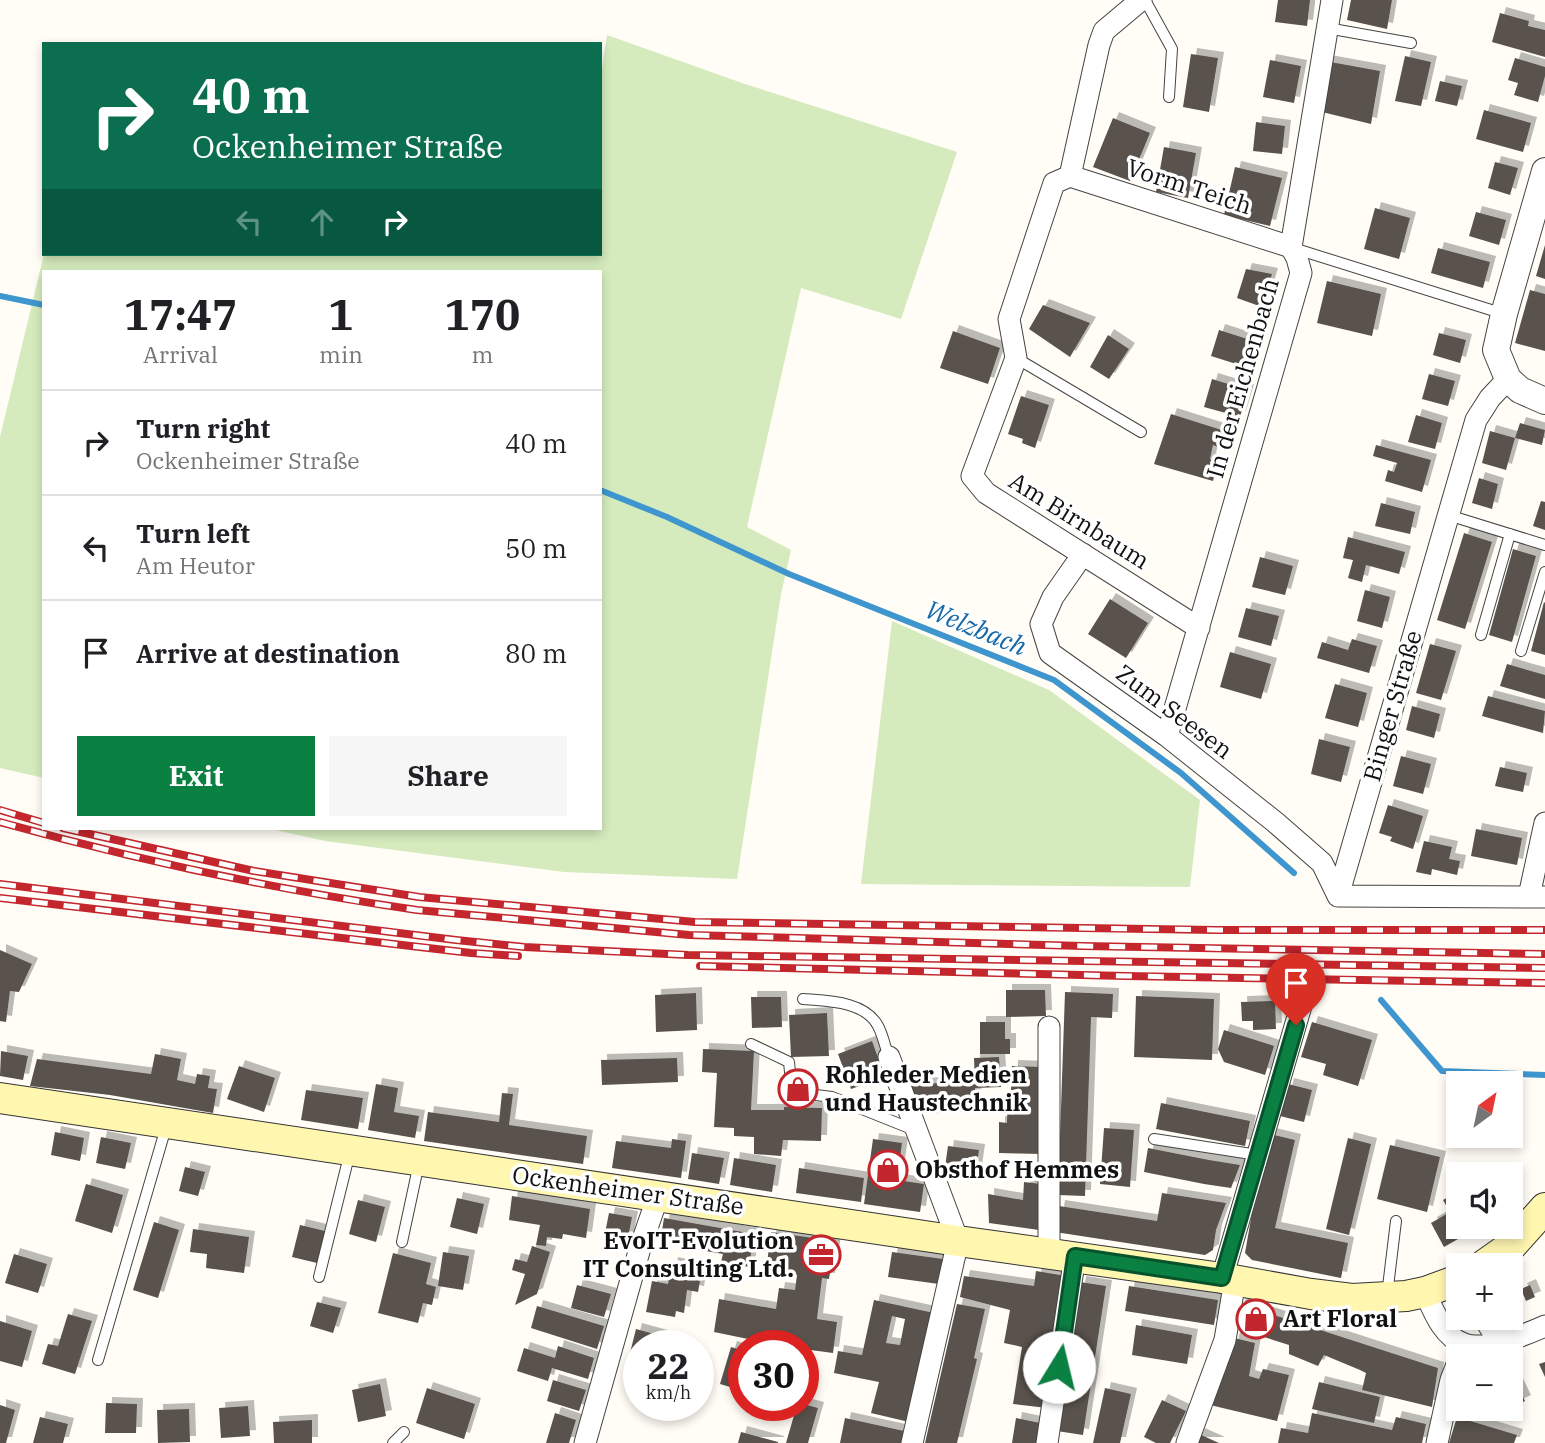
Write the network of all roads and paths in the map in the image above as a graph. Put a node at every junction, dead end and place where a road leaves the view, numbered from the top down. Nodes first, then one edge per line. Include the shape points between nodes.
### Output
1 (1143, 0) edge
2 (1332, 0) edge
3 (1327, 29) junction
4 (1411, 43) dead end
5 (1169, 97) dead end
6 (1545, 171) edge
7 (1070, 176) junction
8 (1291, 247) junction
9 (1504, 314) junction
10 (1016, 358) junction
11 (1508, 379) junction
12 (1545, 401) edge
13 (1141, 432) dead end
14 (1448, 515) junction
15 (1510, 534) junction
16 (1545, 545) edge
17 (1083, 554) junction
18 (1545, 572) edge
19 (1199, 628) junction
20 (1481, 635) dead end
21 (1521, 651) dead end
22 (1167, 737) junction
23 (1545, 823) edge
24 (1338, 896) junction
25 (1537, 896) edge
26 (803, 999) dead end
27 (1303, 999) dead end
28 (1049, 1027) dead end
29 (751, 1044) dead end
30 (889, 1057) joint
31 (0, 1098) edge
32 (167, 1123) junction
33 (917, 1131) junction
34 (1154, 1139) dead end
35 (350, 1150) junction
36 (1258, 1155) junction
37 (419, 1160) junction
38 (658, 1196) junction
39 (1545, 1208) edge
40 (1396, 1221) dead end
41 (958, 1241) junction
42 (402, 1242) dead end
43 (1501, 1253) edge
44 (1062, 1254) junction
45 (319, 1277) dead end
46 (1228, 1278) junction
47 (1446, 1284) edge
48 (1425, 1292) junction
49 (1387, 1297) junction
50 (1545, 1326) edge
51 (1492, 1330) edge
52 (1512, 1340) junction
53 (1455, 1344) edge
54 (1493, 1344) edge
55 (98, 1360) dead end
56 (1446, 1402) edge
57 (404, 1432) dead end
58 (393, 1443) edge
59 (585, 1443) edge
60 (912, 1443) edge
61 (1048, 1443) edge
62 (1187, 1443) edge
63 (1437, 1443) edge

1 - 5 lane via 1172,48
1 - 7 street via 1104,31
2 - 3 street, In der Eichenbach
3 - 4 lane
3 - 8 street, In der Eichenbach
6 - 9 street
7 - 8 street, Vorm Teich
7 - 10 street via 1054,183 1009,318
8 - 9 lane
8 - 19 street, In der Eichenbach via 1301,273
9 - 11 street via 1496,350
10 - 13 lane
10 - 17 street, Am Birnbaum via 972,476 986,493
11 - 12 street
11 - 14 street, Binger Straße via 1476,419
14 - 15 lane
14 - 24 street, Binger Straße
15 - 16 lane
15 - 20 lane
17 - 19 street, Am Birnbaum
17 - 22 street, Zum Seesen via 1053,597 1041,624 1050,653
18 - 21 lane
19 - 22 street, In der Eichenbach
22 - 24 street, Zum Seesen via 1322,863
23 - 25 street
24 - 25 street
26 - 30 lane via 831,1001 868,1014 878,1026
27 - 36 street
28 - 44 street
29 - 33 lane via 789,1062 792,1092 832,1097
30 - 33 street
31 - 32 main road, Ockenheimer Straße
32 - 35 main road, Ockenheimer Straße
32 - 55 lane
33 - 41 street
34 - 36 lane
35 - 37 main road, Ockenheimer Straße
35 - 45 lane
36 - 46 street
37 - 38 main road, Ockenheimer Straße
37 - 42 lane
38 - 41 main road, Ockenheimer Straße
38 - 59 street
39 - 43 main road
40 - 49 lane
41 - 44 main road, Ockenheimer Straße
41 - 60 street
44 - 46 main road, Ockenheimer Straße
44 - 61 street
46 - 49 main road, Ockenheimer Straße via 1352,1299
46 - 62 street via 1225,1340
47 - 48 main road, Ockenheimer Straße
48 - 49 main road, Ockenheimer Straße
48 - 53 street
50 - 52 street
51 - 52 street
52 - 54 street
56 - 63 street
57 - 58 lane

